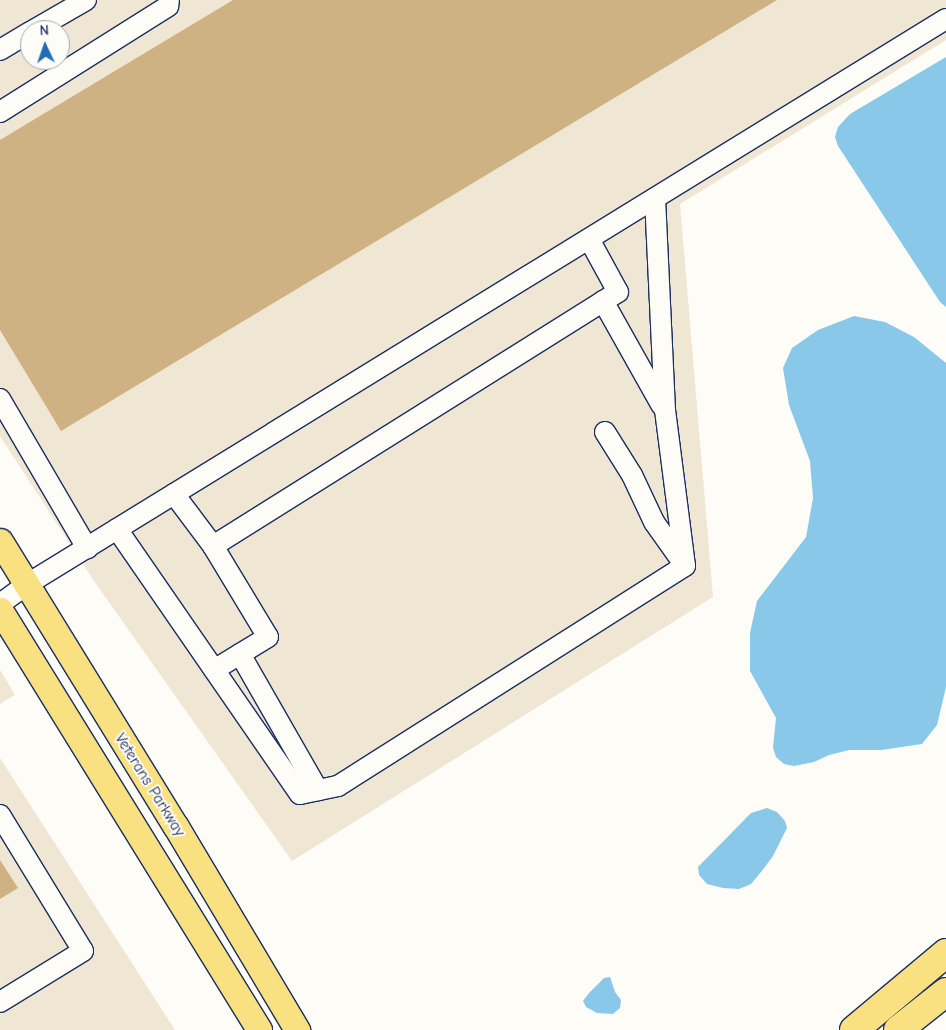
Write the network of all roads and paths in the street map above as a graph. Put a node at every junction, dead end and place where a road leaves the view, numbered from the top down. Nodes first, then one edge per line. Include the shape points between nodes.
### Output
1 (86, 0) edge
2 (169, 0) edge
3 (946, 19) edge
4 (51, 20) edge
5 (20, 38) edge
6 (0, 50) edge
7 (0, 112) edge
8 (654, 198) junction
9 (589, 239) junction
10 (604, 301) junction
11 (0, 399) edge
12 (665, 410) junction
13 (605, 432) dead end
14 (174, 494) junction
15 (117, 529) junction
16 (0, 541) edge
17 (213, 546) junction
18 (87, 548) junction
19 (686, 566) junction
20 (26, 585) junction
21 (0, 604) edge
22 (0, 610) edge
23 (240, 654) junction
24 (214, 670) junction
25 (318, 790) junction
26 (0, 815) edge
27 (946, 953) edge
28 (946, 992) edge
29 (0, 1002) edge
30 (259, 1030) edge
31 (297, 1030) edge
32 (854, 1030) edge
33 (898, 1030) edge

1 - 4 lane
2 - 7 lane via 168,6
3 - 8 lane
5 - 6 lane
8 - 9 lane
8 - 12 lane
9 - 10 lane via 618,292
9 - 14 lane
10 - 12 lane
10 - 17 lane
11 - 18 lane
12 - 19 lane
13 - 19 lane via 632,475 654,522
14 - 15 lane
14 - 17 lane
15 - 18 lane
15 - 24 lane
16 - 20 main road, Veterans Parkway
17 - 23 lane via 268,637
18 - 20 lane
19 - 25 lane via 338,786
20 - 21 lane
20 - 31 main road, Veterans Parkway
22 - 30 main road
23 - 24 lane
23 - 25 lane
24 - 25 lane via 300,794
26 - 29 lane via 83,951
27 - 32 highway
28 - 33 highway

